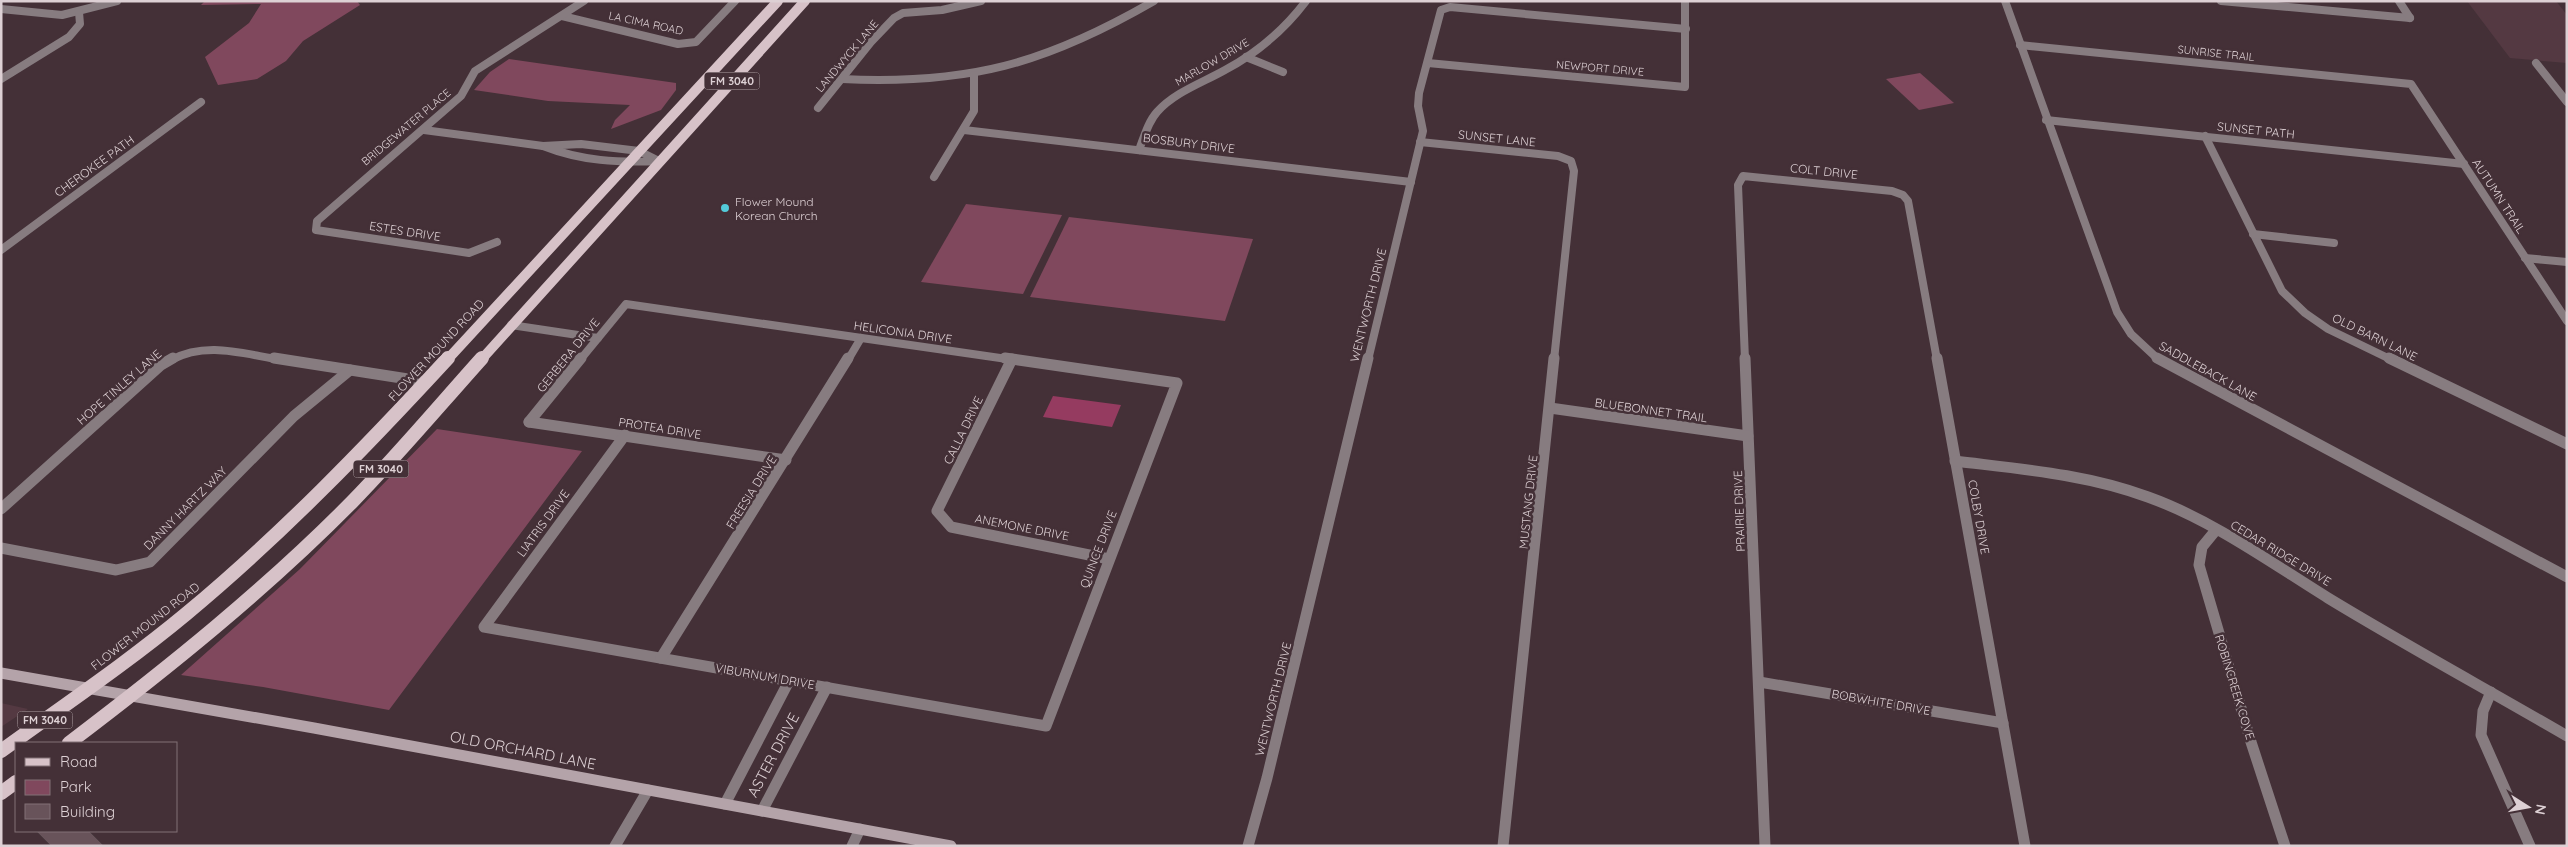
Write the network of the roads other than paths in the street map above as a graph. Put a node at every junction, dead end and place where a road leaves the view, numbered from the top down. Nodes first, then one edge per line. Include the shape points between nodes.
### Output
1 (117, 1) edge
2 (584, 1) edge
3 (735, 1) edge
4 (778, 1) edge
5 (804, 1) edge
6 (981, 1) edge
7 (1154, 1) edge
8 (1306, 1) edge
9 (1685, 1) edge
10 (2005, 1) edge
11 (2221, 1) edge
12 (2399, 1) edge
13 (2270, 4) edge
14 (1, 9) edge
15 (79, 12) junction
16 (562, 16) junction
17 (1686, 29) junction
18 (2020, 45) junction
19 (1246, 56) junction
20 (1428, 63) junction
21 (2536, 63) dead end
22 (1282, 72) dead end
23 (974, 75) junction
24 (1, 79) edge
25 (842, 79) junction
26 (2411, 84) joint
27 (201, 102) dead end
28 (2567, 102) edge
29 (818, 108) dead end
30 (2046, 120) junction
31 (424, 130) junction
32 (964, 130) junction
33 (2205, 136) junction
34 (1420, 142) junction
35 (543, 146) junction
36 (1139, 150) junction
37 (639, 151) junction
38 (659, 161) junction
39 (1571, 161) joint
40 (627, 164) junction
41 (2464, 164) junction
42 (1743, 176) joint
43 (934, 177) dead end
44 (1411, 182) junction
45 (1903, 195) joint
46 (317, 221) joint
47 (2253, 234) junction
48 (497, 242) dead end
49 (2334, 243) dead end
50 (1, 250) edge
51 (2525, 258) junction
52 (2567, 262) edge
53 (626, 304) joint
54 (2567, 321) edge
55 (510, 325) junction
56 (598, 338) junction
57 (861, 338) junction
58 (1012, 359) junction
59 (350, 370) junction
60 (427, 382) junction
61 (1178, 383) joint
62 (1550, 408) junction
63 (529, 422) joint
64 (625, 435) junction
65 (1748, 436) junction
66 (2567, 444) edge
67 (786, 460) junction
68 (1955, 461) junction
69 (1, 509) edge
70 (936, 511) joint
71 (2216, 530) junction
72 (1, 548) edge
73 (1108, 559) junction
74 (2567, 577) edge
75 (484, 627) joint
76 (661, 658) junction
77 (1, 673) edge
78 (790, 680) junction
79 (1759, 682) junction
80 (827, 687) junction
81 (89, 689) junction
82 (2491, 692) junction
83 (131, 696) junction
84 (2003, 723) junction
85 (1046, 726) joint
86 (2567, 736) edge
87 (70, 742) edge
88 (1, 751) edge
89 (15, 783) edge
90 (648, 790) junction
91 (1, 793) edge
92 (725, 804) junction
93 (762, 811) junction
94 (860, 829) junction
95 (615, 846) edge
96 (852, 846) edge
97 (951, 846) edge
98 (1248, 846) edge
99 (1504, 846) edge
100 (1765, 846) edge
101 (2025, 846) edge
102 (2284, 846) edge
103 (2530, 846) edge

1 - 15 street
2 - 16 street, BRIDGEWATER PLACE
3 - 16 street, LA CIMA ROAD via 696,42 678,44
4 - 37 main road, FLOWER MOUND ROAD / FM 3040
5 - 38 main road, FM 3040
6 - 25 street, LANDWYCK LANE via 942,10 903,13 894,18
7 - 23 street via 1058,52
8 - 19 street, MARLOW DRIVE via 1271,39
9 - 17 street, NEWPORT DRIVE
10 - 18 street, SADDLEBACK LANE
11 - 13 street
12 - 13 street via 2410,18
14 - 15 street via 62,15
15 - 24 street via 80,24 68,37
16 - 31 street, BRIDGEWATER PLACE via 475,71 461,96
17 - 20 street, WENTWORTH DRIVE via 1450,7 1442,10
17 - 20 street, NEWPORT DRIVE via 1685,87
18 - 26 street, SUNRISE TRAIL
18 - 30 street, SADDLEBACK LANE
19 - 22 street
19 - 36 street, MARLOW DRIVE via 1162,107
20 - 34 street, WENTWORTH DRIVE via 1419,92 1423,131
21 - 28 street
23 - 25 street via 899,83
23 - 32 street via 976,106
25 - 29 street, LANDWYCK LANE
26 - 41 street, AUTUMN TRAIL
27 - 50 street, CHEROKEE PATH
30 - 33 street, SUNSET PATH
30 - 74 street, SADDLEBACK LANE via 2116,312 2124,329 2138,344 2162,362
31 - 35 street
31 - 46 street, BRIDGEWATER PLACE
32 - 36 street, BOSBURY DRIVE
32 - 43 street
33 - 41 street, SUNSET PATH
33 - 47 street, OLD BARN LANE
34 - 39 street, SUNSET LANE via 1558,156
34 - 44 street, WENTWORTH DRIVE
35 - 37 street via 581,144
35 - 40 street via 564,155
36 - 44 street, BOSBURY DRIVE
37 - 38 street
37 - 40 main road, FLOWER MOUND ROAD / FM 3040
38 - 40 street
38 - 55 main road, FM 3040
39 - 62 street, MUSTANG DRIVE via 1574,171
40 - 60 main road, FLOWER MOUND ROAD / FM 3040
41 - 51 street, AUTUMN TRAIL
42 - 45 street, COLT DRIVE via 1879,189
42 - 65 street, PRAIRIE DRIVE via 1738,185
44 - 98 street, WENTWORTH DRIVE
45 - 68 street, COLBY DRIVE via 1910,208
46 - 48 street, ESTES DRIVE via 316,230 469,253
47 - 49 street
47 - 66 street, OLD BARN LANE via 2282,291 2328,329
51 - 52 street
51 - 54 street, AUTUMN TRAIL
53 - 56 street, GERBERA DRIVE
53 - 57 street, HELICONIA DRIVE
55 - 56 street
55 - 83 main road, FM 3040 via 352,502 242,605
56 - 63 street, GERBERA DRIVE
57 - 58 street, HELICONIA DRIVE
57 - 67 street, FREESIA DRIVE
58 - 61 street, HELICONIA DRIVE
58 - 70 street, CALLA DRIVE
59 - 60 street, HOPE TINLEY LANE
59 - 69 street, HOPE TINLEY LANE via 208,348 177,355 161,365
59 - 72 street, DANNY HARTZ WAY via 294,416 150,562 116,570
60 - 81 main road, FLOWER MOUND ROAD / FM 3040 via 374,439 257,553 186,614
61 - 73 street, QUINCE DRIVE
62 - 65 street, BLUEBONNET TRAIL
62 - 99 street, MUSTANG DRIVE
63 - 64 street, PROTEA DRIVE
64 - 67 street, PROTEA DRIVE
64 - 75 street, LIATRIS DRIVE
65 - 79 street, PRAIRIE DRIVE
67 - 76 street, FREESIA DRIVE
68 - 71 street, CEDAR RIDGE DRIVE via 2112,486 2150,498
68 - 84 street, COLBY DRIVE
70 - 73 street, ANEMONE DRIVE via 951,527
71 - 82 street, CEDAR RIDGE DRIVE
71 - 102 street, ROBINCREEK COVE via 2202,547 2199,565
73 - 85 street, QUINCE DRIVE
75 - 76 street, VIBURNUM DRIVE
76 - 78 street, VIBURNUM DRIVE
77 - 81 street, OLD ORCHARD LANE
78 - 80 street, VIBURNUM DRIVE
78 - 92 street, ASTER DRIVE
79 - 84 street, BOBWHITE DRIVE
79 - 100 street, PRAIRIE DRIVE
80 - 85 street, VIBURNUM DRIVE
80 - 93 street, ASTER DRIVE
81 - 83 street, OLD ORCHARD LANE
81 - 88 main road, FM 3040
82 - 86 street, CEDAR RIDGE DRIVE
82 - 103 street via 2483,711 2482,735
83 - 87 main road, FM 3040
83 - 90 street, OLD ORCHARD LANE
84 - 101 street, COLBY DRIVE
89 - 91 main road
90 - 92 street, OLD ORCHARD LANE
90 - 95 street
92 - 93 street, OLD ORCHARD LANE
93 - 94 street, OLD ORCHARD LANE
94 - 96 street
94 - 97 street, OLD ORCHARD LANE

